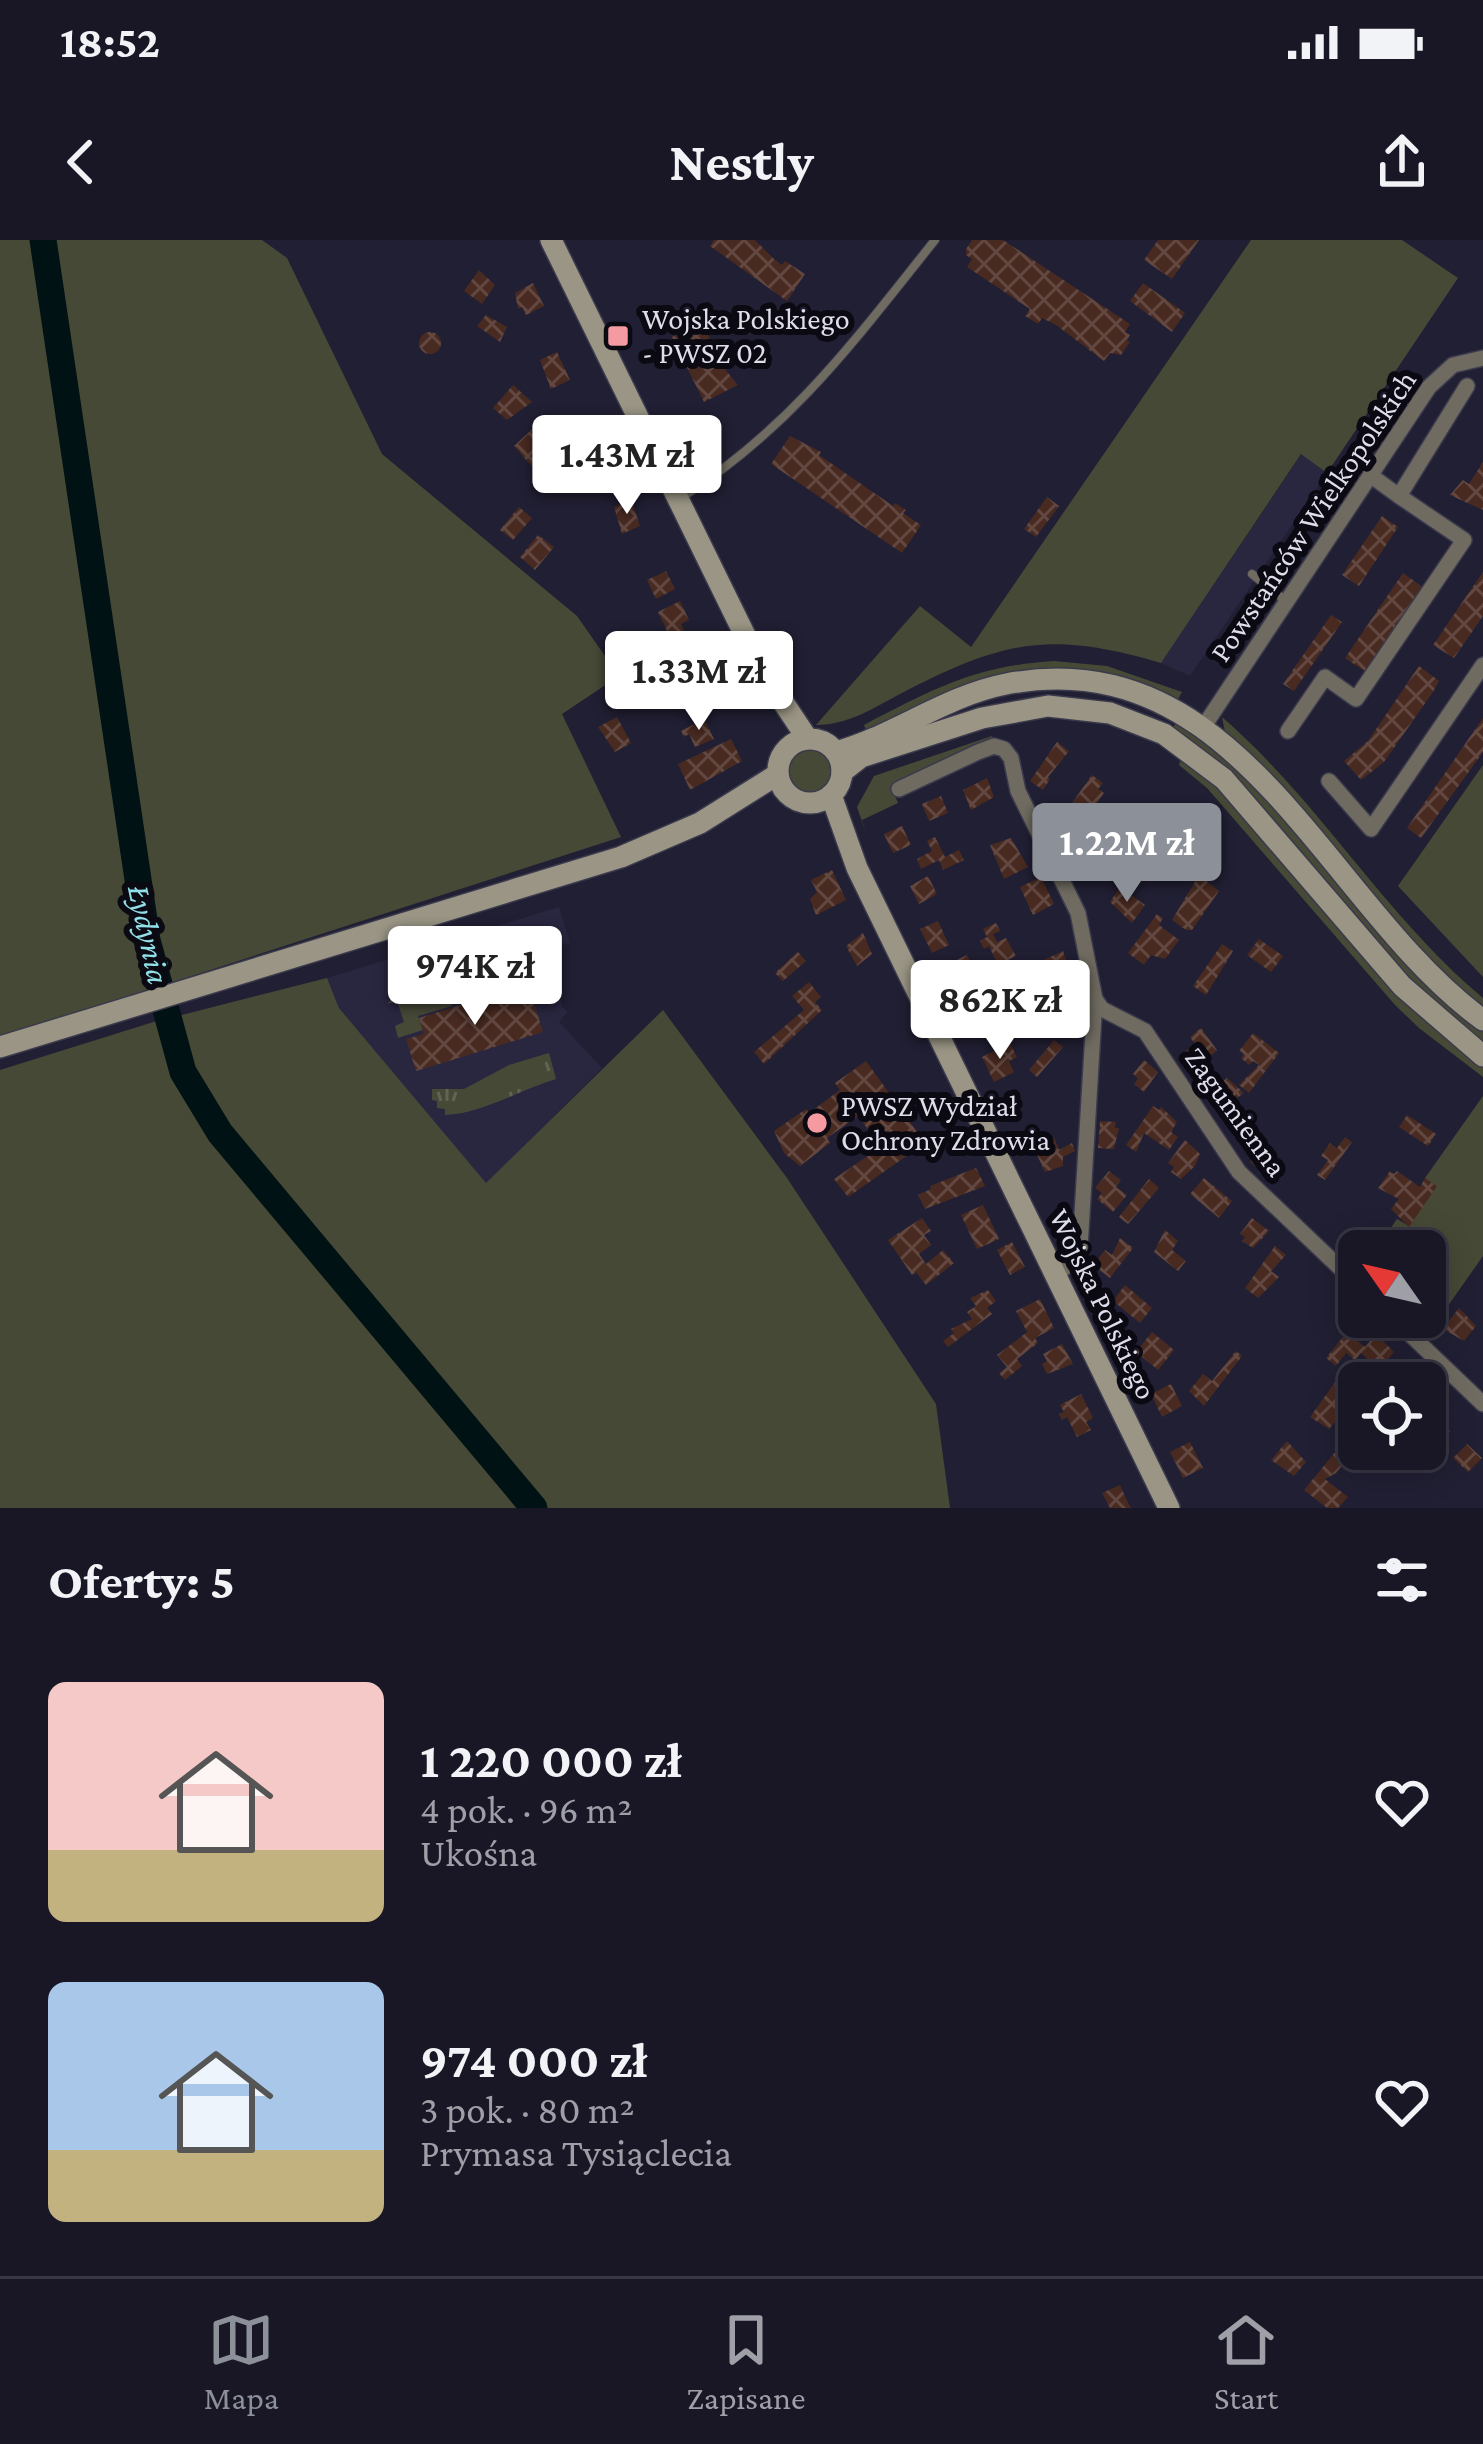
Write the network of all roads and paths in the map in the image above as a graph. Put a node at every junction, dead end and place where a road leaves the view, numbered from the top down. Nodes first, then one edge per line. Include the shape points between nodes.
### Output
1 (551, 240) edge
2 (935, 240) edge
3 (1483, 358) edge
4 (1467, 386) dead end
5 (1370, 476) junction
6 (1400, 496) junction
7 (677, 500) junction
8 (1252, 574) dead end
9 (1287, 602) junction
10 (1483, 665) edge
11 (1204, 726) junction
12 (1288, 731) dead end
13 (797, 743) junction
14 (839, 762) junction
15 (778, 774) junction
16 (1329, 781) dead end
17 (898, 790) dead end
18 (810, 798) junction
19 (700, 823) junction
20 (1095, 999) junction
21 (1124, 1019) junction
22 (1483, 1020) edge
23 (0, 1047) edge
24 (1093, 1047) junction
25 (1483, 1056) edge
26 (1338, 1266) edge
27 (1055, 1275) junction
28 (1414, 1338) edge
29 (1483, 1404) edge
30 (1168, 1508) edge

1 - 7 main road
2 - 7 lane via 822,382 770,434
3 - 5 street, Powstańców Wielkopolskich via 1442,374
4 - 6 street
5 - 6 street
5 - 9 street, Powstańców Wielkopolskich
6 - 12 street via 1464,540 1356,699 1325,677
7 - 13 main road
8 - 9 lane
9 - 11 street, Powstańców Wielkopolskich
10 - 16 street via 1371,829
11 - 14 main road via 1119,687 1029,680 977,692
11 - 22 main road via 1246,761 1435,980
13 - 14 main road via 820,741
13 - 15 main road via 779,760
14 - 18 main road
14 - 25 main road via 1020,709 1077,708 1142,724 1224,779 1402,986
15 - 18 main road
15 - 19 main road
17 - 20 street via 978,752 1004,749 1078,913
18 - 19 main road via 778,795
18 - 27 main road, Wojska Polskiego via 857,868
19 - 23 main road via 603,863
20 - 21 street, Zagumienna
20 - 24 street
21 - 24 street
21 - 26 street, Zagumienna via 1145,1030 1239,1172
24 - 27 street via 1080,1248
27 - 30 main road, Wojska Polskiego
28 - 29 street

